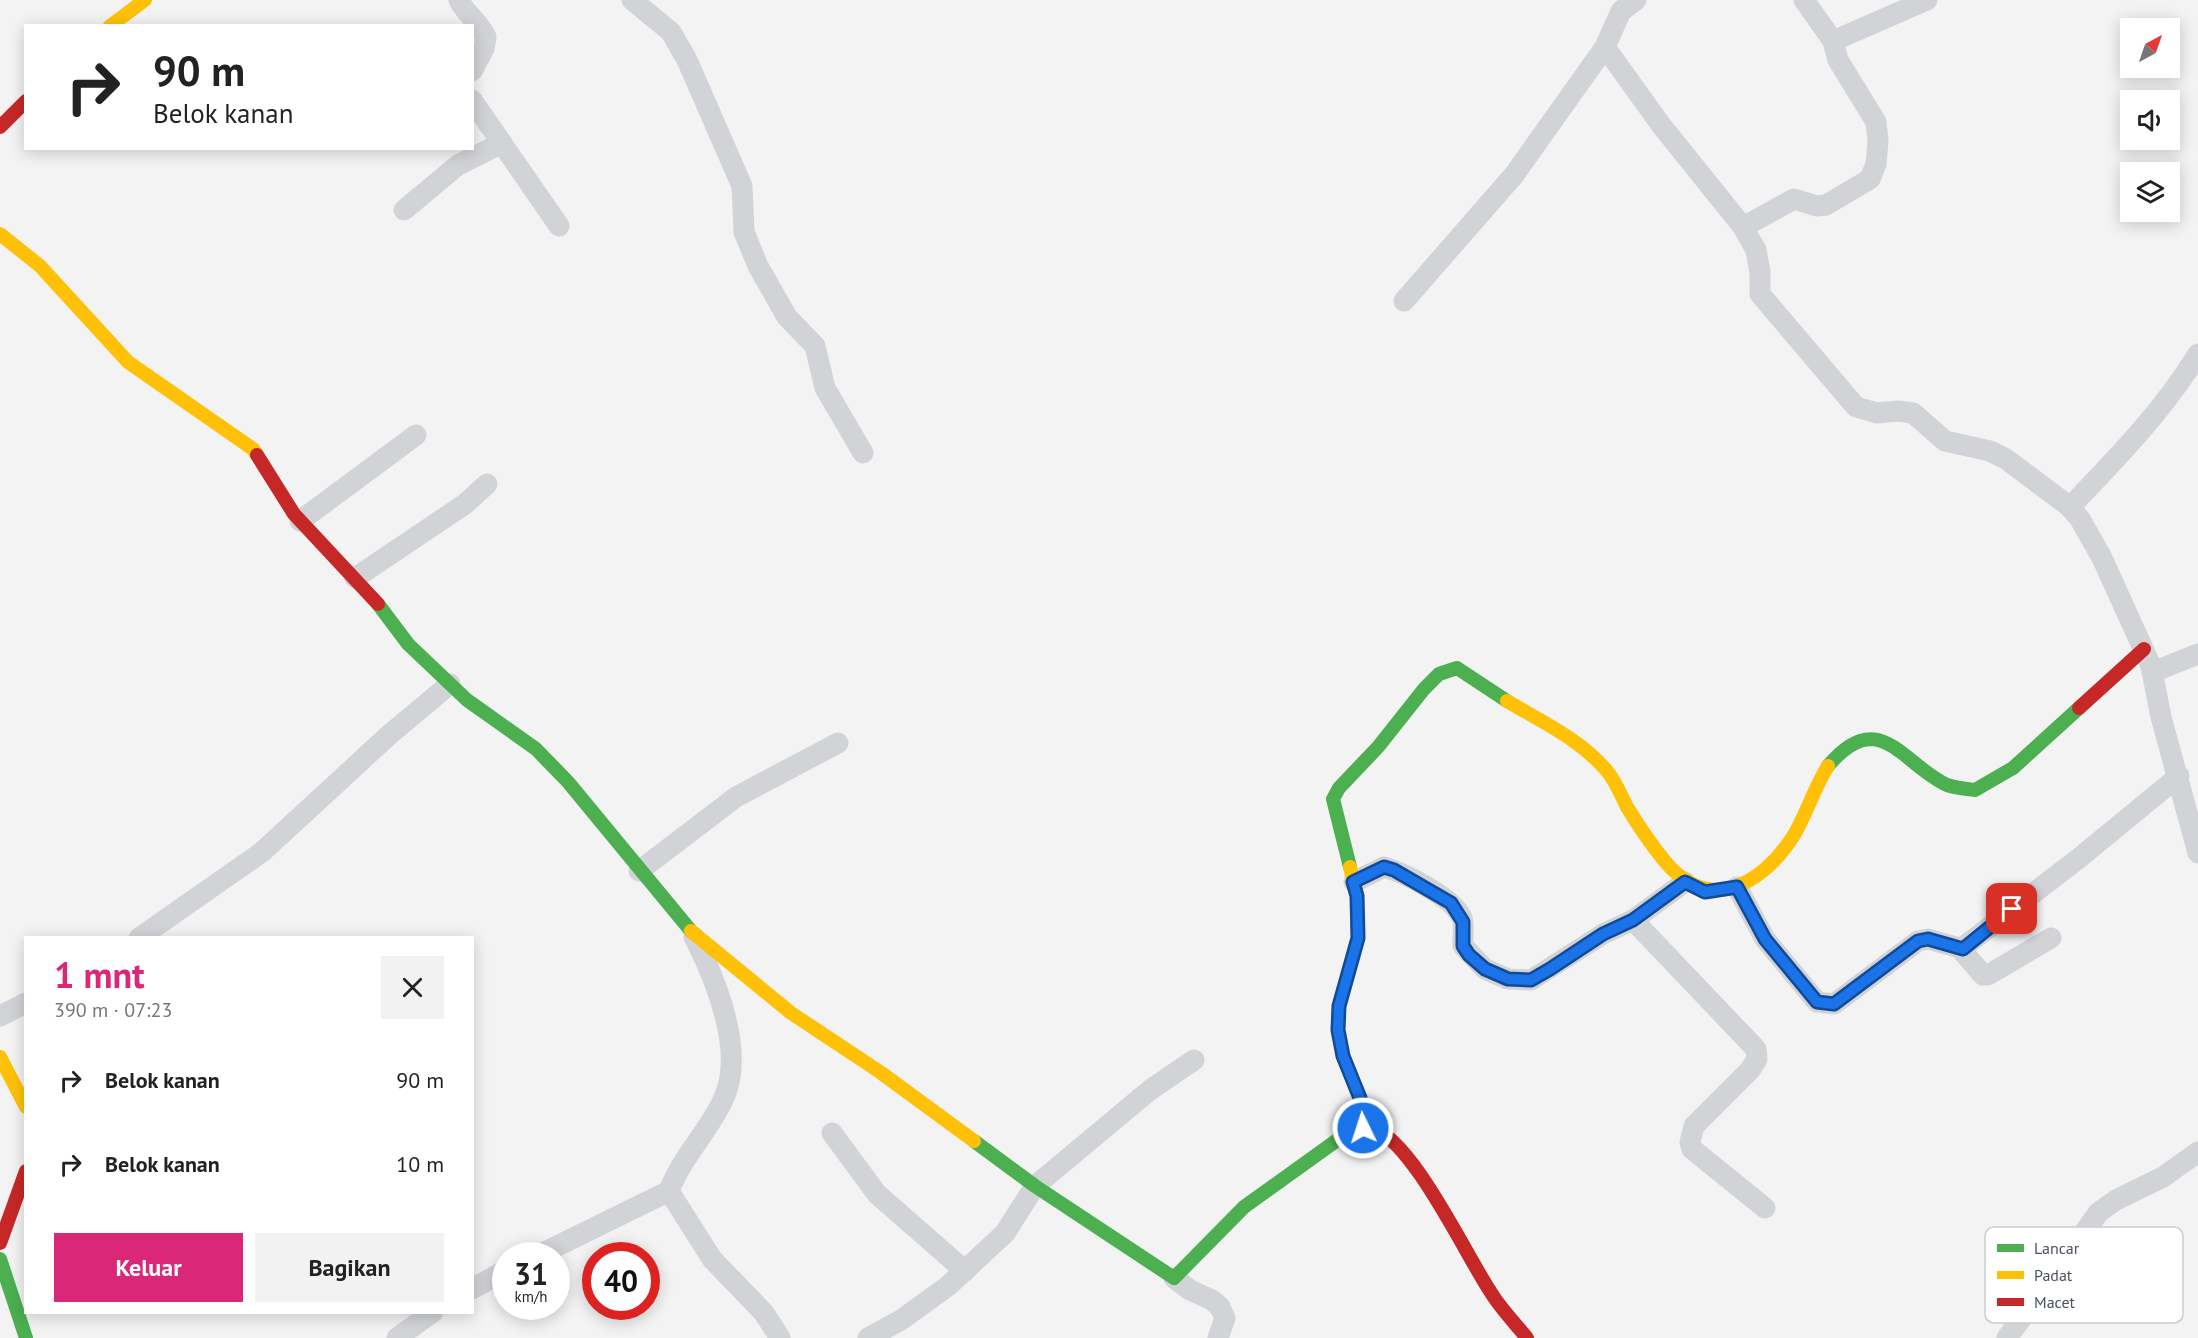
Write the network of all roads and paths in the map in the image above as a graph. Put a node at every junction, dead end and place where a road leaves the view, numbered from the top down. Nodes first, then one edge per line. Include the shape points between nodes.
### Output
1 (145, 0) edge
2 (459, 0) edge
3 (1636, 0) edge
4 (1804, 0) edge
5 (1927, 0) edge
6 (640, 2) edge
7 (113, 24) edge
8 (1833, 41) junction
9 (1605, 47) junction
10 (474, 67) edge
11 (24, 103) edge
12 (474, 103) edge
13 (0, 127) edge
14 (502, 143) junction
15 (404, 210) dead end
16 (559, 226) dead end
17 (1743, 227) junction
18 (0, 234) edge
19 (1404, 301) dead end
20 (2198, 354) edge
21 (416, 435) dead end
22 (863, 453) dead end
23 (487, 484) dead end
24 (2070, 507) junction
25 (300, 521) junction
26 (355, 578) junction
27 (2144, 650) junction
28 (2198, 654) edge
29 (2153, 672) junction
30 (450, 684) junction
31 (838, 743) dead end
32 (2178, 776) junction
33 (2198, 853) edge
34 (639, 871) junction
35 (1353, 882) junction
36 (1685, 882) junction
37 (1737, 887) junction
38 (1633, 920) junction
39 (692, 932) junction
40 (142, 936) edge
41 (2051, 938) dead end
42 (1963, 949) junction
43 (24, 1003) edge
44 (0, 1016) edge
45 (0, 1057) edge
46 (1194, 1060) dead end
47 (24, 1103) edge
48 (1363, 1128) junction
49 (832, 1133) dead end
50 (2198, 1152) edge
51 (24, 1178) edge
52 (1035, 1186) junction
53 (669, 1191) junction
54 (1765, 1208) dead end
55 (2088, 1227) edge
56 (565, 1242) edge
57 (0, 1243) edge
58 (0, 1259) edge
59 (965, 1271) junction
60 (492, 1278) edge
61 (1174, 1278) junction
62 (474, 1288) edge
63 (430, 1314) edge
64 (2018, 1323) edge
65 (26, 1338) edge
66 (397, 1338) edge
67 (780, 1338) edge
68 (868, 1338) edge
69 (1218, 1338) edge
70 (1527, 1338) edge
71 (2007, 1338) edge

1 - 7 street
2 - 10 street via 486,37
3 - 9 street via 1621,11
4 - 8 street
5 - 8 street
6 - 22 street via 671,32 687,60 742,186 744,232 758,266 787,317 815,346 825,388
8 - 17 street via 1838,60 1876,122 1876,164 1870,179 1826,205 1794,199
9 - 17 street via 1661,125
9 - 19 street via 1514,174
11 - 13 street
12 - 14 street
14 - 15 street via 458,165
14 - 16 street
17 - 24 street via 1756,250 1760,294 1851,403 1877,413 1913,413 1945,441 1981,448 2006,459
18 - 25 street via 40,266 128,362 253,449
20 - 24 street via 2132,441
21 - 25 street
23 - 26 street via 465,504
24 - 27 street via 2090,534
25 - 26 street
26 - 30 street via 408,644
27 - 29 street
27 - 37 street via 2013,768 1975,790 1945,784 1897,748 1865,740 1852,744 1824,769 1795,834 1783,850 1756,876
28 - 29 street
29 - 32 street
30 - 34 street via 536,749
30 - 40 street via 262,852
31 - 34 street via 736,797
32 - 33 street
32 - 42 street
34 - 39 street
35 - 36 street via 1333,799 1424,688 1439,674 1457,668 1572,741 1607,771 1644,834
35 - 38 street via 1384,867 1441,896 1460,914 1463,946 1469,955 1485,969 1508,979 1531,980 1603,934
35 - 48 street via 1358,938 1339,1006 1338,1030 1343,1056 1360,1098
36 - 37 street via 1705,892
36 - 38 street
37 - 42 street via 1765,939 1817,1002 1825,1005 1834,1004 1918,941 1928,939
38 - 54 street via 1756,1049 1757,1059 1750,1070 1694,1126 1690,1142 1692,1149
39 - 52 street via 791,1013 880,1072
39 - 53 street via 722,1003 730,1072 724,1099
41 - 42 street via 1988,975 1983,975
43 - 44 street
45 - 47 street
46 - 52 street via 1150,1090
48 - 61 street via 1347,1133 1244,1208
48 - 70 street via 1381,1131 1395,1142 1452,1222 1490,1292
49 - 59 street via 878,1194
50 - 55 street via 2163,1177 2115,1200
51 - 57 street
52 - 59 street via 1005,1233
52 - 61 street
53 - 56 street
53 - 67 street via 712,1259 764,1313
58 - 65 street
59 - 68 street via 901,1320
60 - 62 street
61 - 69 street via 1220,1307 1225,1318
63 - 66 street
64 - 71 street

